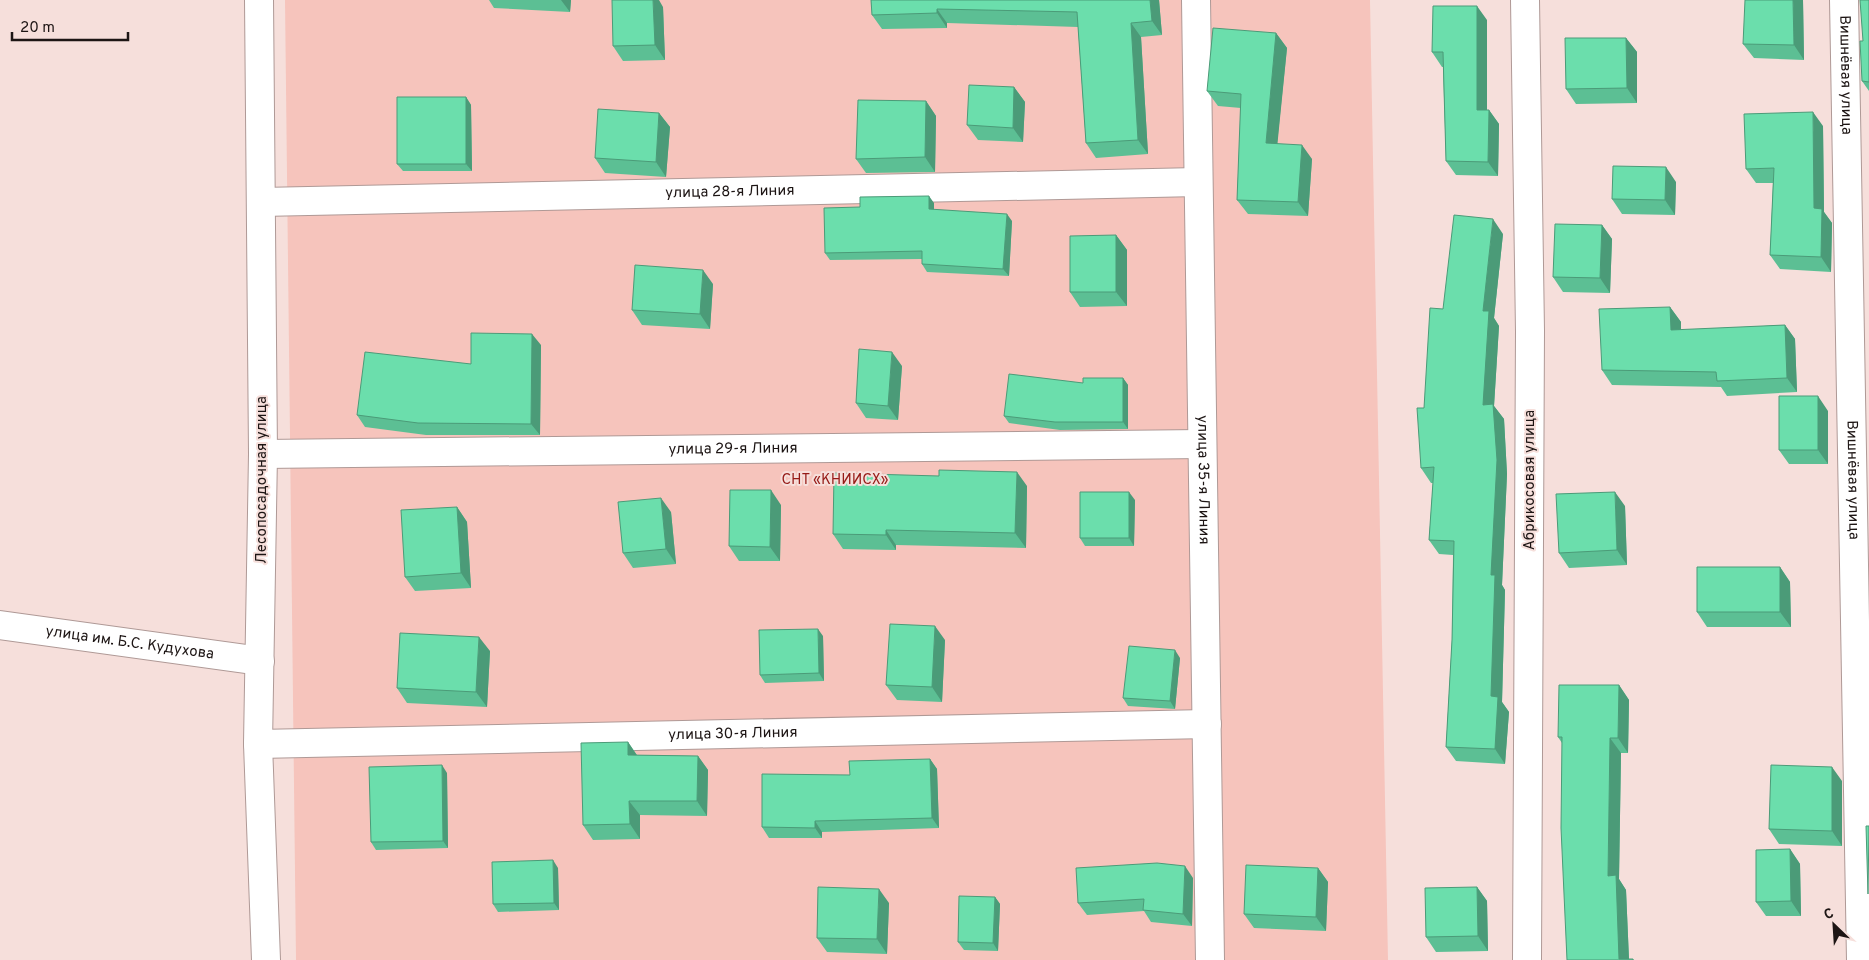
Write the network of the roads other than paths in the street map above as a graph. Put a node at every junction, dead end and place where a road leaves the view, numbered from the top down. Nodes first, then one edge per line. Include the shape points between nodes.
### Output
1 (259, 0) edge
2 (1196, 0) edge
3 (1525, 0) edge
4 (1844, 0) edge
5 (1198, 182) junction
6 (261, 202) junction
7 (1202, 444) junction
8 (263, 454) junction
9 (0, 625) edge
10 (260, 661) junction
11 (1207, 724) junction
12 (258, 744) junction
13 (266, 960) edge
14 (1210, 960) edge
15 (1528, 960) edge
16 (1861, 960) edge

1 - 6 street, Лесопосадочная улица
2 - 5 street, улица 35-я Линия
3 - 15 street, Абрикосовая улица via 1530,331
4 - 16 street, Вишнёвая улица
5 - 6 street, улица 28-я Линия
5 - 7 street, улица 35-я Линия
6 - 8 street, Лесопосадочная улица
7 - 8 street, улица 29-я Линия
7 - 11 street, улица 35-я Линия
8 - 10 street, Лесопосадочная улица
9 - 10 street, улица им. Б.С. Кудухова
10 - 12 street, Лесопосадочная улица
11 - 12 street, улица 30-я Линия
11 - 14 street, улица 35-я Линия
12 - 13 street, Лесопосадочная улица

